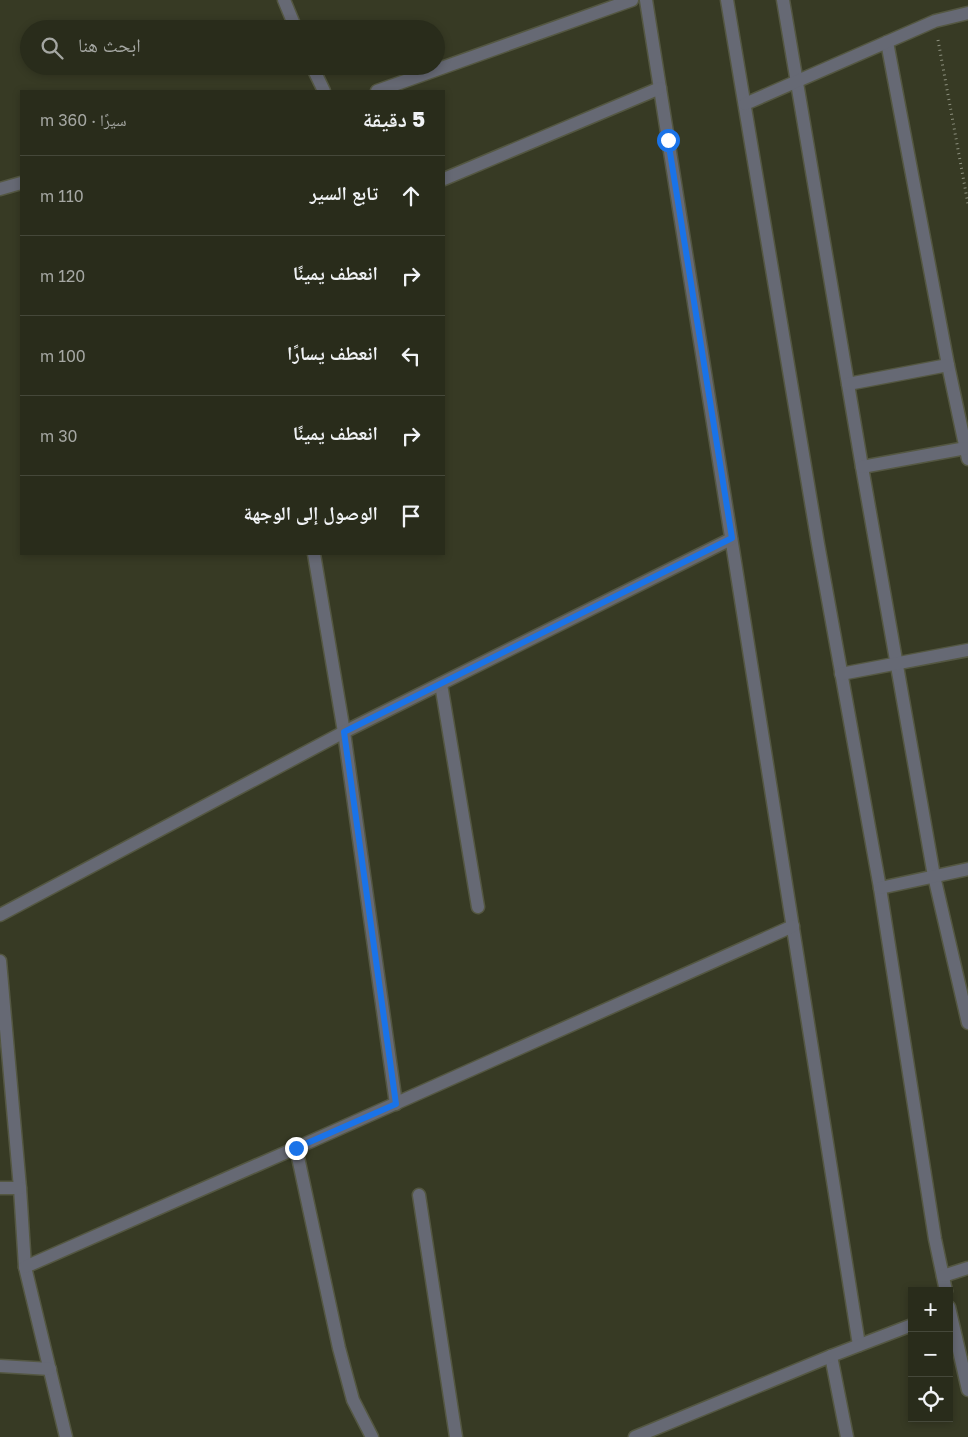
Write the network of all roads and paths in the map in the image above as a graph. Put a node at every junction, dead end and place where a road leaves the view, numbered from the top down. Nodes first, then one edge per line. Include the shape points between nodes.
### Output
1 (284, 0) edge
2 (632, 0) edge
3 (646, 0) edge
4 (727, 0) edge
5 (783, 0) edge
6 (968, 13) edge
7 (292, 20) edge
8 (935, 21) junction
9 (887, 42) junction
10 (445, 67) edge
11 (316, 75) edge
12 (422, 75) edge
13 (796, 82) junction
14 (660, 88) junction
15 (324, 90) edge
16 (380, 90) edge
17 (745, 104) junction
18 (445, 179) edge
19 (20, 183) edge
20 (0, 189) edge
21 (968, 204) edge
22 (948, 366) junction
23 (848, 384) junction
24 (967, 453) edge
25 (862, 468) junction
26 (732, 538) junction
27 (314, 555) edge
28 (968, 650) edge
29 (896, 663) junction
30 (841, 674) junction
31 (441, 684) junction
32 (344, 732) junction
33 (968, 868) edge
34 (934, 876) junction
35 (880, 888) junction
36 (478, 907) dead end
37 (0, 915) edge
38 (793, 926) junction
39 (0, 961) edge
40 (968, 1023) edge
41 (396, 1104) junction
42 (296, 1148) junction
43 (0, 1188) edge
44 (20, 1188) junction
45 (419, 1195) dead end
46 (25, 1267) junction
47 (968, 1268) edge
48 (943, 1276) junction
49 (945, 1287) edge
50 (953, 1326) edge
51 (908, 1327) edge
52 (859, 1345) junction
53 (831, 1356) junction
54 (0, 1366) edge
55 (50, 1368) junction
56 (968, 1390) edge
57 (66, 1437) edge
58 (372, 1437) edge
59 (456, 1437) edge
60 (635, 1437) edge
61 (847, 1437) edge

1 - 7 street
2 - 10 street
3 - 14 street
4 - 17 street
5 - 13 street
6 - 8 street
8 - 9 street
8 - 21 path
9 - 13 street
9 - 22 street
11 - 15 street
12 - 16 street
13 - 17 street
13 - 23 street
14 - 18 street
14 - 26 street
17 - 30 street
19 - 20 street
22 - 23 street
22 - 24 street
23 - 25 street
24 - 25 street
25 - 29 street
26 - 31 street
26 - 38 street
27 - 32 street
28 - 29 street
29 - 30 street
29 - 34 street
30 - 35 street
31 - 32 street
31 - 36 street
32 - 37 street
32 - 41 street
33 - 34 street
34 - 35 street
34 - 40 street
35 - 48 street via 918,1139
38 - 41 street
38 - 52 street
39 - 44 street
41 - 42 street
42 - 46 street
42 - 58 street via 339,1348 354,1400
43 - 44 street
44 - 46 street
45 - 59 street
46 - 55 street
47 - 48 street
48 - 49 street
50 - 56 street
51 - 52 street
52 - 53 street
53 - 60 street
53 - 61 street
54 - 55 street
55 - 57 street

